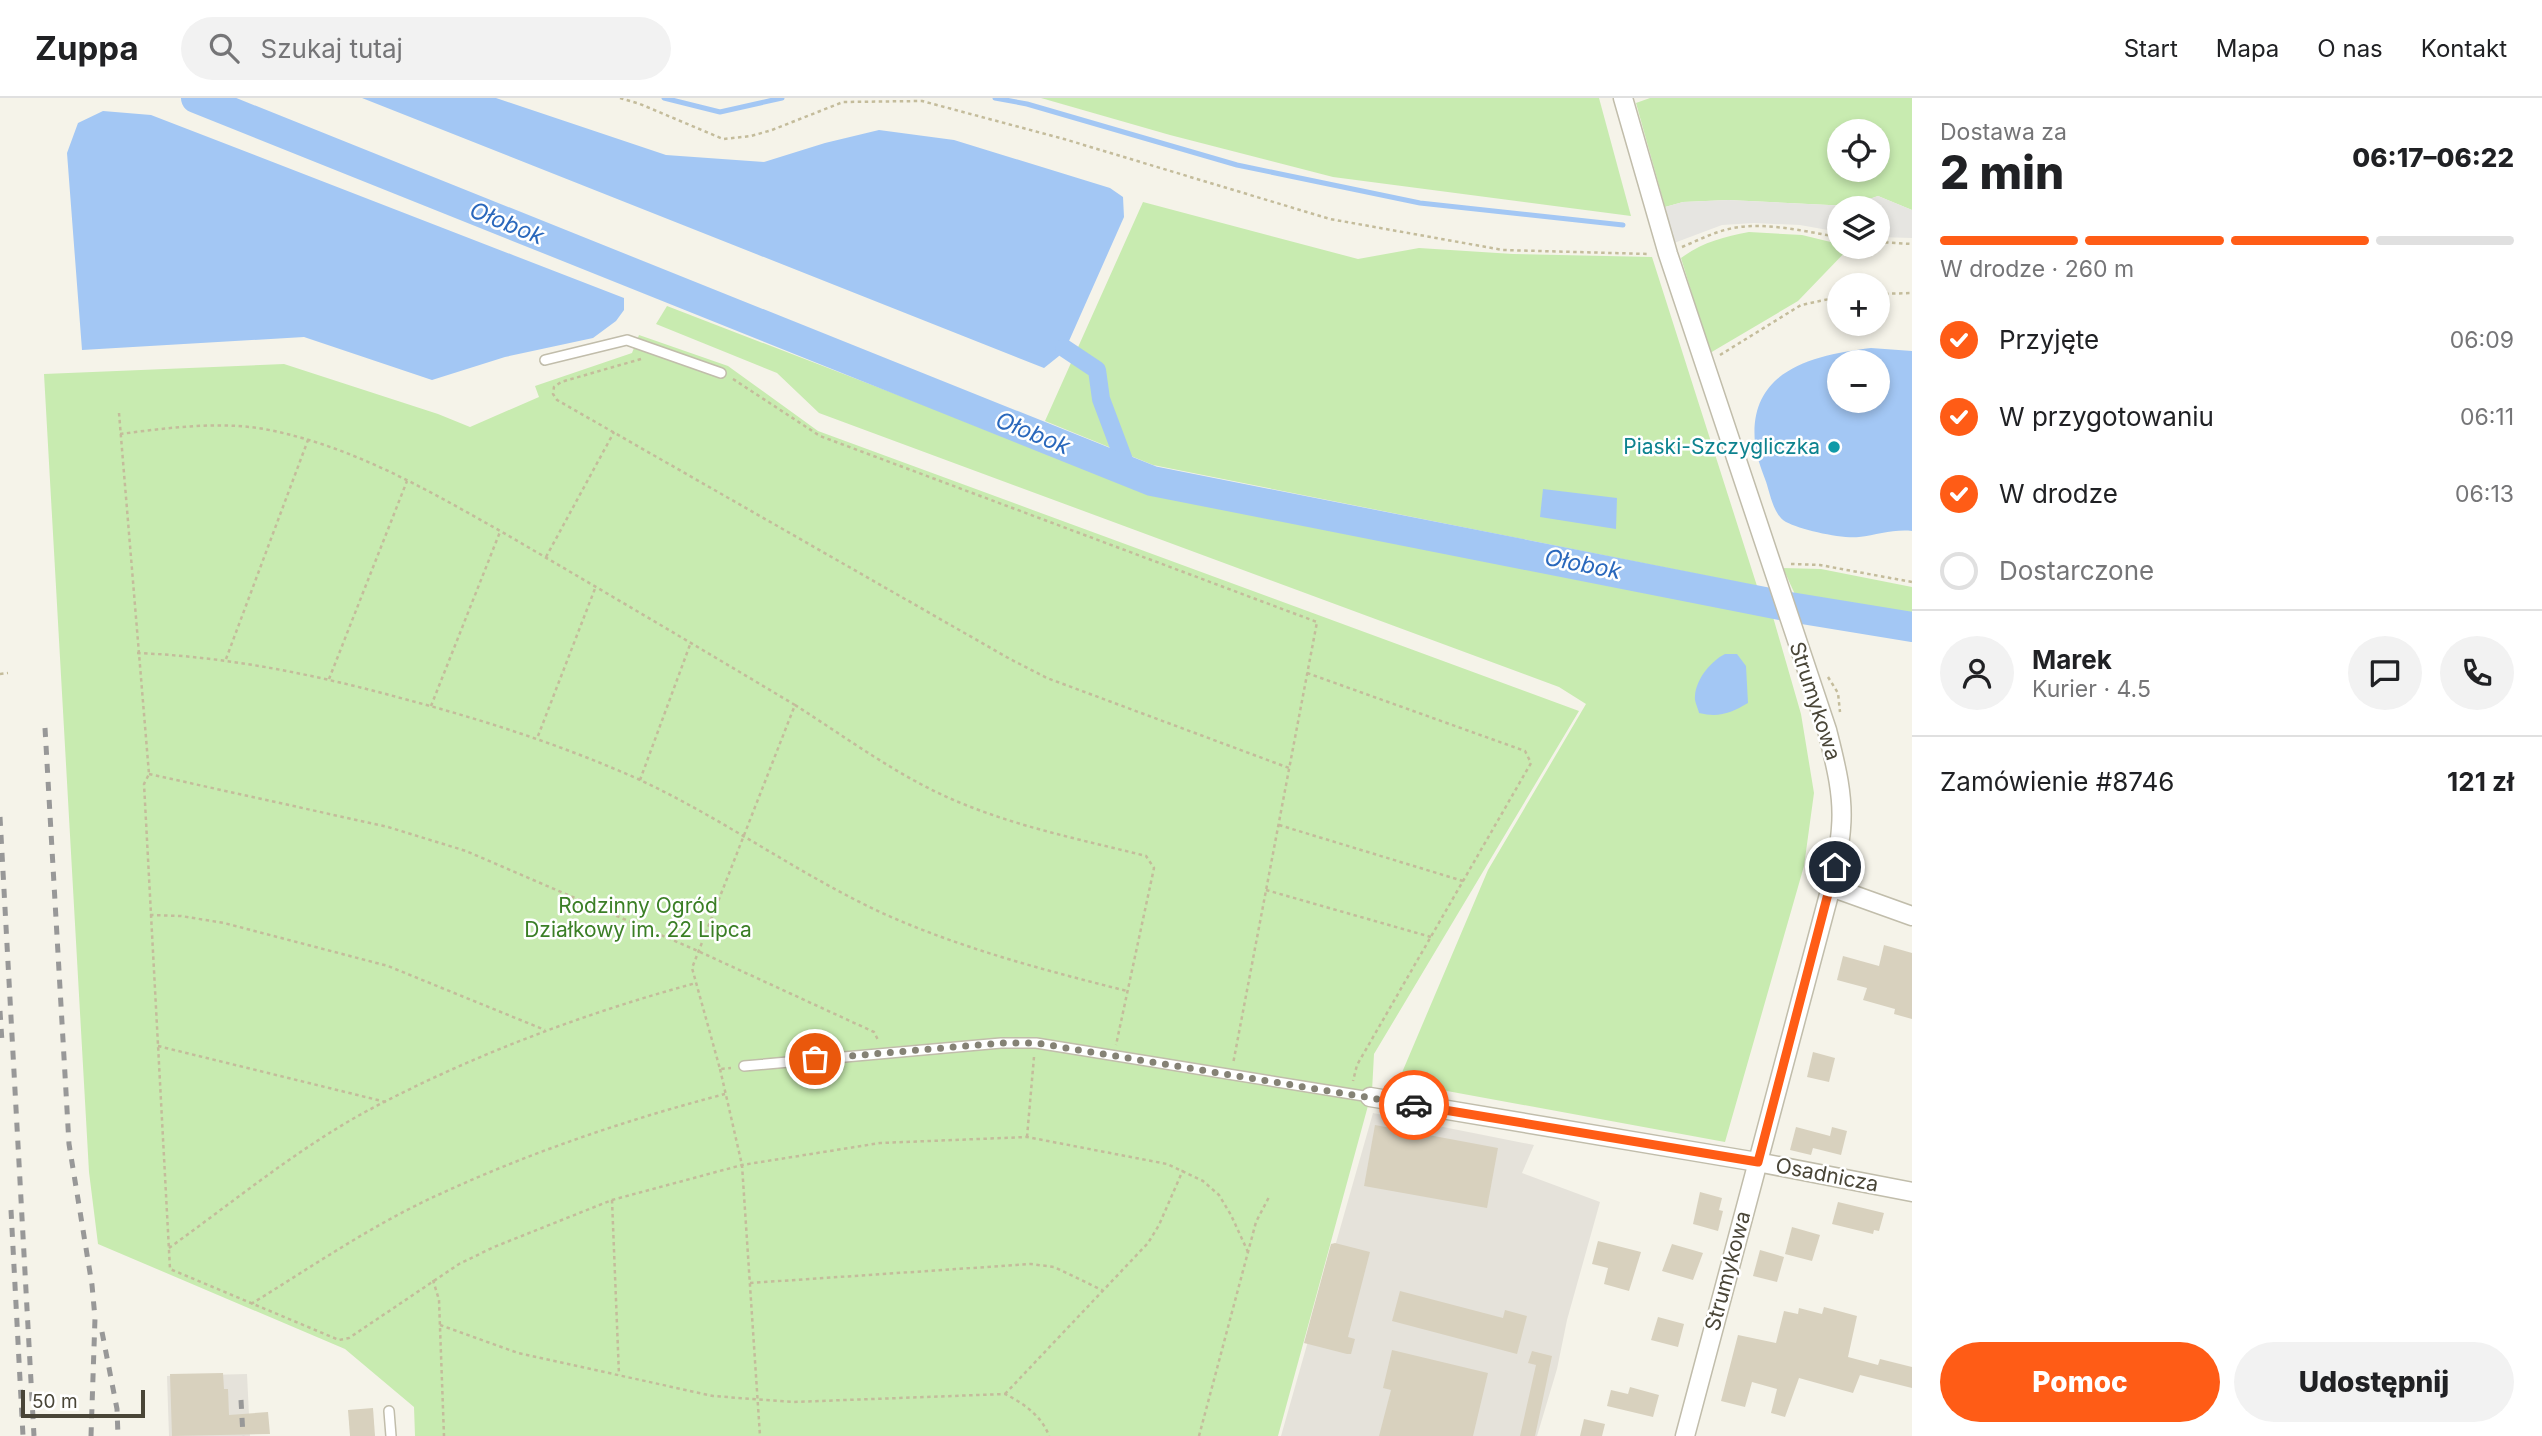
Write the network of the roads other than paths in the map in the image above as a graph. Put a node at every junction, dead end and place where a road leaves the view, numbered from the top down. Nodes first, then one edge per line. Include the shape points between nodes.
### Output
1 (1623, 98) edge
2 (545, 360) dead end
3 (721, 373) road end
4 (1831, 887) junction
5 (1912, 916) edge
6 (744, 1066) road end
7 (1370, 1097) joint
8 (1758, 1162) junction
9 (1912, 1192) edge
10 (389, 1410) dead end
11 (391, 1436) edge
12 (1685, 1436) edge

1 - 4 street, Strumykowa via 1668,254 1827,730 1841,799
2 - 3 lane via 627,340
4 - 5 street
4 - 8 street, Strumykowa
6 - 7 lane, Osadnicza via 1036,1043
7 - 8 street, Osadnicza
8 - 9 street, Osadnicza
8 - 12 street, Strumykowa
10 - 11 lane

